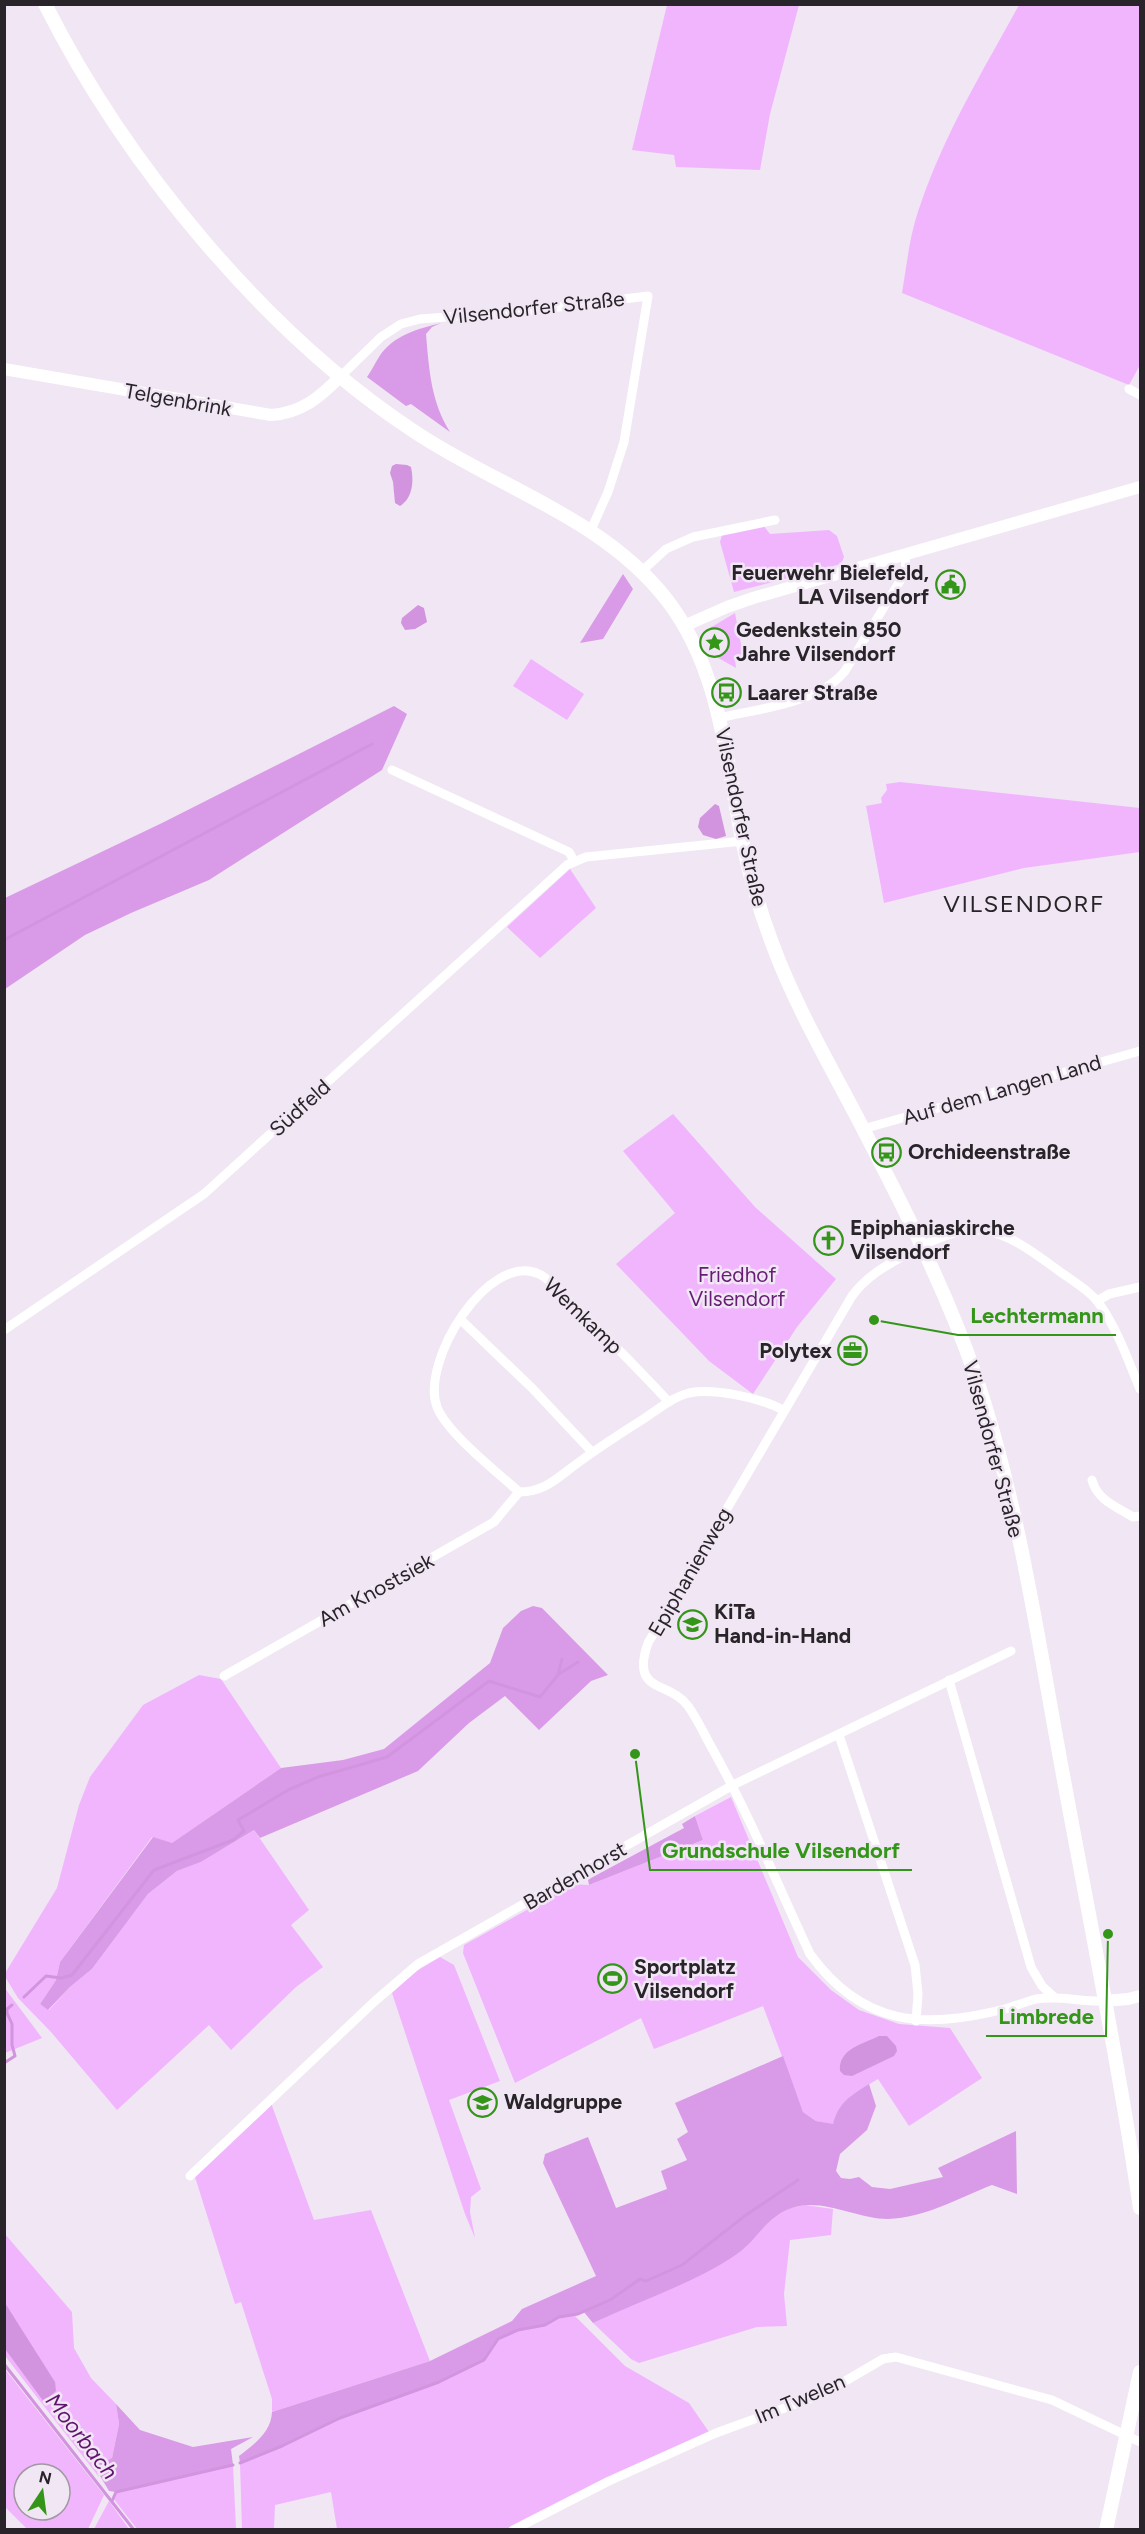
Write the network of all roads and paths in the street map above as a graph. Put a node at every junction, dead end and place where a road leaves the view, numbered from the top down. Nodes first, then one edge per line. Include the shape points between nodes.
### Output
1 (45, 4) edge
2 (4, 369) edge
3 (341, 376) junction
4 (1129, 389) dead end
5 (1140, 395) edge
6 (1140, 487) edge
7 (775, 520) dead end
8 (590, 532) junction
9 (905, 554) junction
10 (642, 571) junction
11 (684, 626) junction
12 (719, 718) junction
13 (392, 770) dead end
14 (743, 841) junction
15 (574, 861) junction
16 (1140, 1051) edge
17 (863, 1129) junction
18 (921, 1246) junction
19 (1140, 1287) edge
20 (1097, 1301) junction
21 (460, 1319) junction
22 (4, 1330) edge
23 (1140, 1389) edge
24 (669, 1402) junction
25 (783, 1410) junction
26 (592, 1452) junction
27 (1092, 1480) dead end
28 (519, 1492) junction
29 (1140, 1516) edge
30 (1011, 1651) dead end
31 (224, 1676) dead end
32 (949, 1680) junction
33 (839, 1735) junction
34 (733, 1785) junction
35 (1140, 1996) edge
36 (1054, 1997) junction
37 (1104, 2001) junction
38 (916, 2021) junction
39 (190, 2176) dead end
40 (1140, 2208) edge
41 (1140, 2372) edge
42 (1127, 2436) junction
43 (1140, 2442) edge
44 (513, 2529) edge
45 (1106, 2529) edge

1 - 3 main road, Vilsendorfer Straße via 82,71 164,191 263,306
2 - 3 street, Telgenbrink via 272,414 289,413 309,404
3 - 8 main road, Vilsendorfer Straße via 425,439
3 - 8 street, Vilsendorfer Straße via 381,337 401,324 648,296 624,442
4 - 5 street
6 - 9 street
7 - 10 street via 693,537 666,549
8 - 10 main road, Vilsendorfer Straße
9 - 11 street via 739,603
9 - 12 street via 906,571 835,681 802,698
10 - 11 main road, Vilsendorfer Straße
11 - 12 main road, Vilsendorfer Straße via 707,677
12 - 14 main road, Vilsendorfer Straße
13 - 15 street via 569,852
14 - 15 street
14 - 17 main road, Vilsendorfer Straße via 759,904 783,970
15 - 22 street, Südfeld via 204,1194
16 - 17 street, Auf dem Langen Land
17 - 18 main road, Vilsendorfer Straße
18 - 20 street via 954,1232 984,1229 999,1233 1036,1254
18 - 25 street, Epiphanienweg via 859,1286
18 - 37 main road, Vilsendorfer Straße via 974,1373 1008,1494
19 - 20 street
20 - 23 street
21 - 24 street, Wemkamp via 483,1292 501,1279 515,1272 541,1275
21 - 26 street
21 - 28 street, Wemkamp via 442,1351 434,1390 436,1405 471,1448
24 - 25 street via 703,1391
24 - 26 street
25 - 34 street, Epiphanienweg via 643,1656 643,1669 649,1680 687,1704
26 - 28 street via 544,1488
27 - 29 street via 1102,1498 1133,1517
28 - 31 street, Am Knostsiek via 494,1522
30 - 32 street, Bardenhorst
32 - 33 street, Bardenhorst
32 - 36 street via 1031,1967
33 - 34 street, Bardenhorst
33 - 38 street via 915,1965
34 - 38 street, Epiphanienweg via 810,1954 821,1970 857,2000 883,2013
34 - 39 street, Bardenhorst via 418,1964
35 - 37 street
36 - 37 street, Epiphanienweg
36 - 38 street, Epiphanienweg via 981,2014
37 - 40 main road, Vilsendorfer Straße
41 - 42 main road
42 - 43 street, Im Twelen
42 - 44 street, Im Twelen via 1043,2397 896,2357 883,2359 823,2394 716,2433 609,2481
42 - 45 main road

